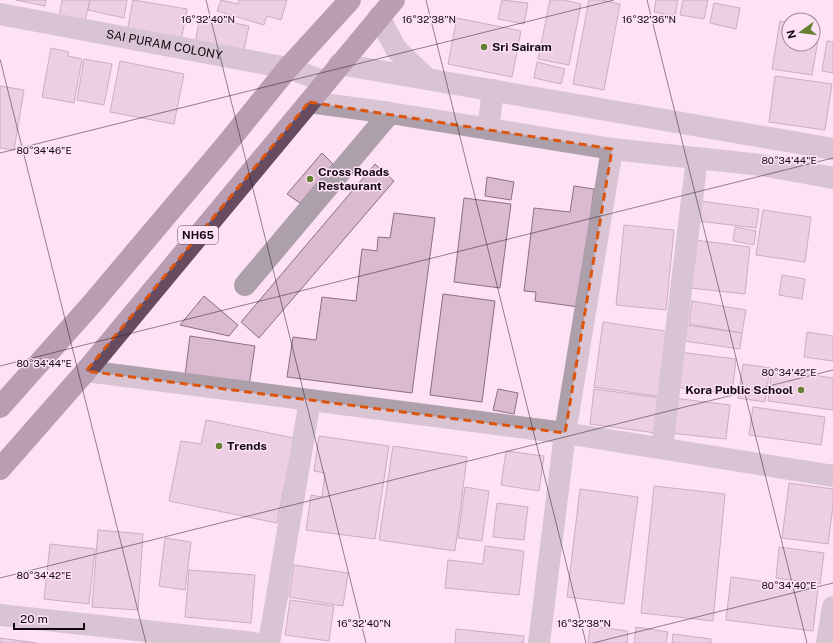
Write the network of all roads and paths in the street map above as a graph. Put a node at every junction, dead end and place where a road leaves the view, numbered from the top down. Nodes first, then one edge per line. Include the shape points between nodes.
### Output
1 (350, 0) edge
2 (394, 0) edge
3 (0, 14) edge
4 (379, 17) junction
5 (339, 64) junction
6 (288, 68) junction
7 (427, 79) junction
8 (326, 82) junction
9 (493, 90) junction
10 (309, 102) junction
11 (390, 113) junction
12 (488, 129) junction
13 (833, 149) edge
14 (612, 150) junction
15 (697, 158) junction
16 (833, 178) edge
17 (245, 285) dead end
18 (86, 371) junction
19 (310, 400) junction
20 (0, 407) edge
21 (565, 433) junction
22 (662, 448) junction
23 (0, 468) edge
24 (833, 476) edge
25 (833, 607) edge
26 (0, 615) edge
27 (254, 643) edge
28 (269, 643) edge
29 (539, 643) edge
30 (827, 643) edge

1 - 6 highway, NH65
2 - 4 highway, NH65
3 - 6 street, SAI PURAM COLONY
4 - 5 highway, NH65
4 - 7 street via 396,49
5 - 7 street
5 - 8 highway, NH65
6 - 8 street, SAI PURAM COLONY
6 - 20 highway, NH65 via 90,306
7 - 9 street
8 - 10 highway, NH65
9 - 12 street
9 - 13 street
10 - 11 street
10 - 18 highway, NH65
11 - 12 street
11 - 17 street
12 - 14 street
14 - 15 street
14 - 21 street
15 - 16 street via 761,165
15 - 22 street
18 - 19 street
18 - 23 highway, NH65
19 - 21 street
19 - 28 street
21 - 22 street
21 - 29 street
22 - 24 street
25 - 30 street
26 - 27 street

